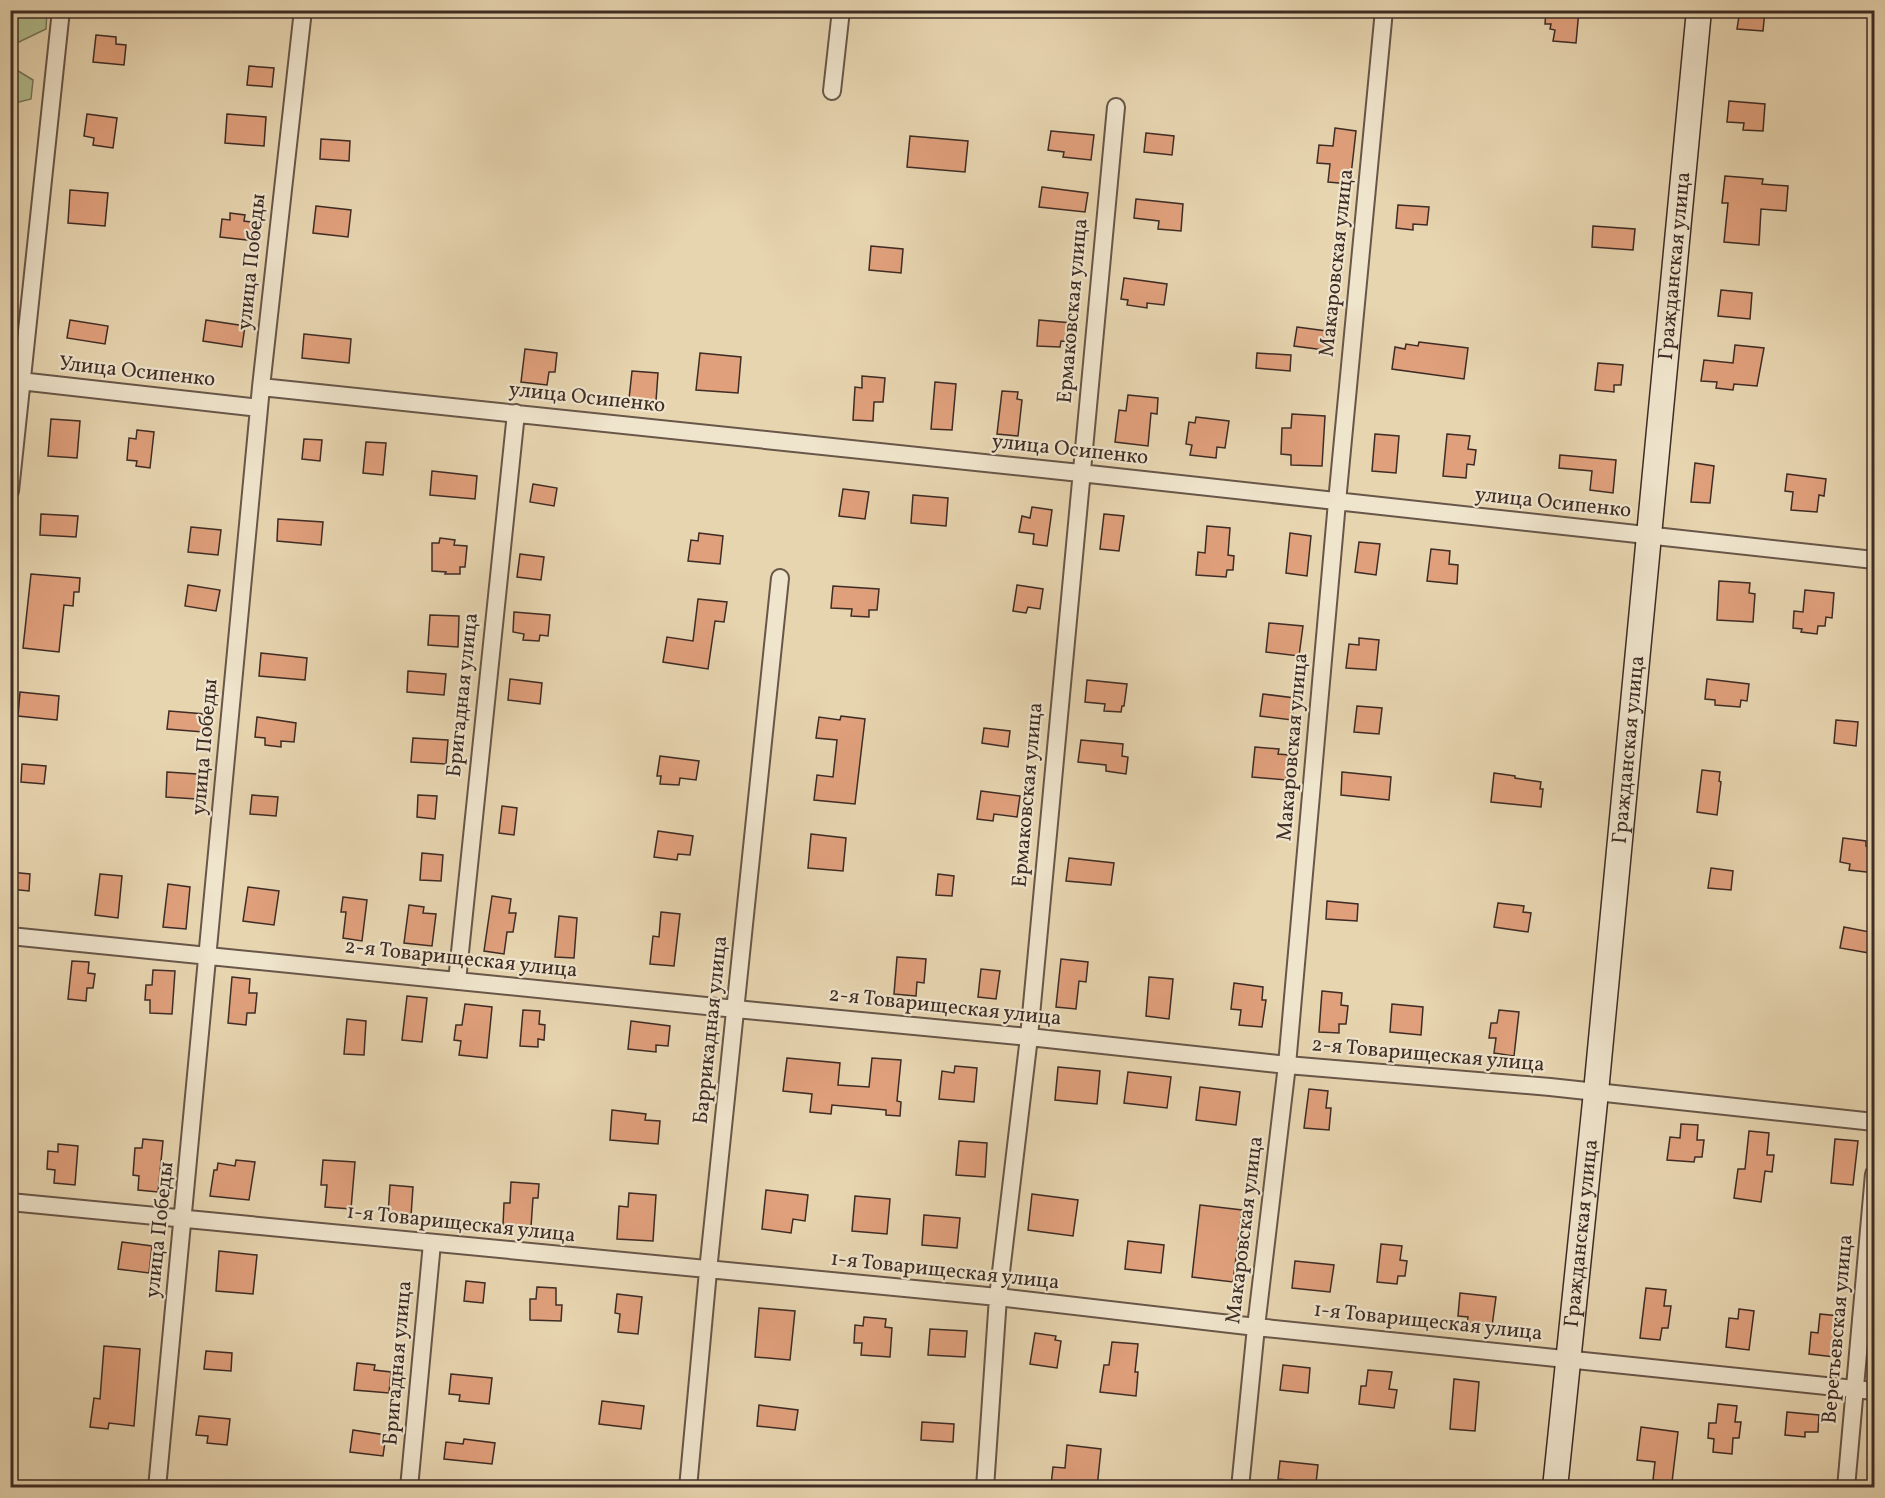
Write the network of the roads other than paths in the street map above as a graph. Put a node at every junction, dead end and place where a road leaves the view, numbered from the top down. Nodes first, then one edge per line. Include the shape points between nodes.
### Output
1 (62, 10) edge
2 (303, 10) edge
3 (841, 10) edge
4 (1384, 10) edge
5 (1699, 10) edge
6 (832, 91) dead end
7 (1116, 107) dead end
8 (16, 381) edge
9 (261, 387) junction
10 (259, 408) junction
11 (516, 413) junction
12 (1080, 473) junction
13 (10, 491) edge
14 (1337, 502) junction
15 (1650, 536) junction
16 (1875, 560) edge
17 (780, 578) dead end
18 (10, 936) edge
19 (208, 956) junction
20 (457, 981) junction
21 (736, 1009) junction
22 (1029, 1037) junction
23 (1287, 1065) junction
24 (1596, 1092) junction
25 (1875, 1122) edge
26 (1875, 1174) edge
27 (10, 1202) edge
28 (183, 1219) junction
29 (432, 1243) junction
30 (708, 1271) junction
31 (998, 1297) junction
32 (1256, 1327) junction
33 (1569, 1359) junction
34 (1854, 1390) junction
35 (1875, 1392) edge
36 (157, 1488) edge
37 (409, 1488) edge
38 (688, 1488) edge
39 (985, 1488) edge
40 (1240, 1488) edge
41 (1555, 1488) edge
42 (1846, 1488) edge

1 - 8 street
2 - 9 street, улица Победы
3 - 6 street
4 - 14 street, Макаровская улица
5 - 15 main road, Гражданская улица
7 - 12 street, Ермаковская улица
8 - 10 street, Улица Осипенко
8 - 13 street
9 - 10 street, улица Победы
9 - 11 street, улица Осипенко
10 - 19 street, улица Победы
11 - 12 street, улица Осипенко
11 - 20 street, Бригадная улица
12 - 14 street, улица Осипенко
12 - 22 street, Ермаковская улица
14 - 15 street, улица Осипенко
14 - 23 street, Макаровская улица
15 - 16 street, улица Осипенко
15 - 24 main road, Гражданская улица
17 - 21 street, Баррикадная улица
18 - 19 street, 2-я Товарищеская улица
19 - 20 street, 2-я Товарищеская улица
19 - 28 street, улица Победы
20 - 21 street, 2-я Товарищеская улица
21 - 22 street, 2-я Товарищеская улица
21 - 30 street, Баррикадная улица
22 - 23 street, 2-я Товарищеская улица
22 - 31 street, Ермаковская улица
23 - 24 street, 2-я Товарищеская улица
23 - 32 street, Макаровская улица
24 - 25 street, 2-я Товарищеская улица
24 - 33 main road, Гражданская улица
26 - 34 street, Веретьевская улица
27 - 28 street, 1-я Товарищеская улица
28 - 29 street, 1-я Товарищеская улица
28 - 36 street, улица Победы
29 - 30 street, 1-я Товарищеская улица
29 - 37 street, Бригадная улица
30 - 31 street, 1-я Товарищеская улица
30 - 38 street, Баррикадная улица
31 - 32 street, 1-я Товарищеская улица
31 - 39 street, Ермаковская улица
32 - 33 street, 1-я Товарищеская улица
32 - 40 street, Макаровская улица
33 - 34 street, 1-я Товарищеская улица
33 - 41 main road, Гражданская улица
34 - 35 street, 1-я Товарищеская улица
34 - 42 street, Веретьевская улица

